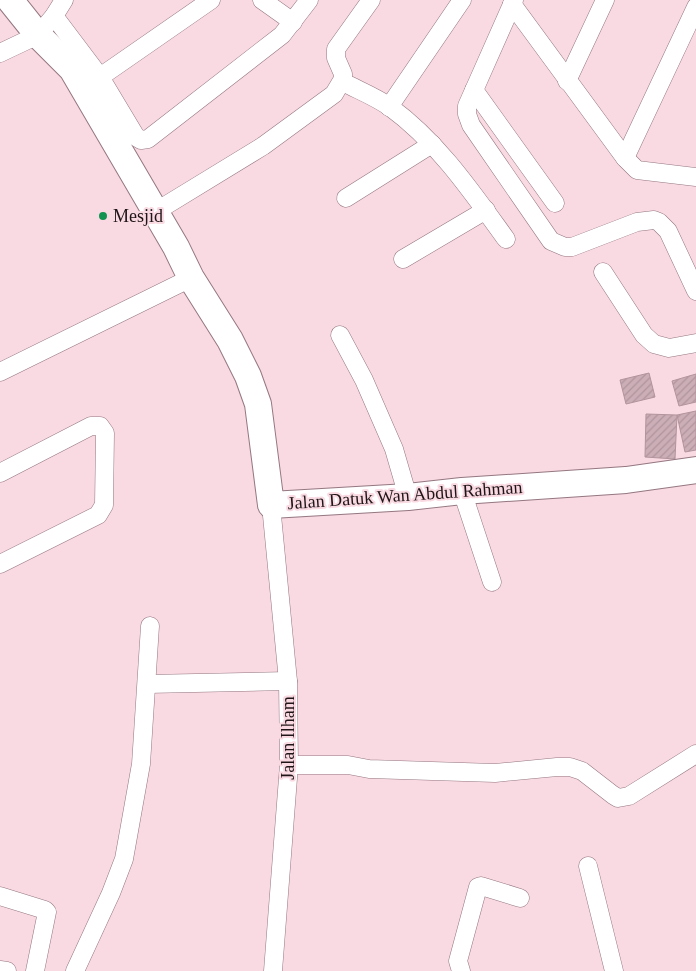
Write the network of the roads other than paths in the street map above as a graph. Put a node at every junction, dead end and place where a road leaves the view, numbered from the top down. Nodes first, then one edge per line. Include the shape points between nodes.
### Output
1 (10, 0) edge
2 (64, 0) edge
3 (211, 0) edge
4 (262, 0) edge
5 (309, 0) edge
6 (371, 0) edge
7 (462, 0) edge
8 (605, 0) edge
9 (513, 2) edge
10 (696, 6) edge
11 (293, 22) junction
12 (46, 25) junction
13 (0, 54) edge
14 (100, 77) junction
15 (567, 81) junction
16 (343, 82) junction
17 (474, 90) junction
18 (390, 107) junction
19 (432, 144) junction
20 (625, 158) junction
21 (696, 177) edge
22 (346, 198) dead end
23 (555, 203) dead end
24 (486, 210) junction
25 (155, 212) junction
26 (506, 239) dead end
27 (403, 259) dead end
28 (603, 272) dead end
29 (192, 278) junction
30 (696, 291) edge
31 (340, 335) dead end
32 (696, 342) edge
33 (0, 372) edge
34 (696, 470) edge
35 (0, 473) edge
36 (462, 491) junction
37 (408, 497) junction
38 (272, 505) junction
39 (0, 564) edge
40 (492, 582) dead end
41 (150, 626) dead end
42 (288, 681) junction
43 (147, 684) junction
44 (696, 754) edge
45 (289, 765) junction
46 (588, 866) dead end
47 (0, 896) edge
48 (520, 898) dead end
49 (0, 970) edge
50 (6, 971) edge
51 (35, 971) edge
52 (75, 971) edge
53 (273, 971) edge
54 (461, 971) edge
55 (614, 971) edge

1 - 12 street, Jalan Datuk Wan Abdul Rahman
2 - 12 street
3 - 14 street
4 - 11 street
5 - 11 street
6 - 16 street via 336,49
7 - 18 street
8 - 15 street
9 - 15 street
9 - 17 street
10 - 20 street
11 - 14 street via 282,35 148,139 136,137
12 - 13 street
12 - 14 street
12 - 25 street, Jalan Datuk Wan Abdul Rahman
15 - 20 street
16 - 18 street
16 - 25 street via 334,94 263,146
17 - 23 street
17 - 30 street via 467,106 471,125 551,241 572,247 637,222 654,220 668,231
18 - 19 street
19 - 22 street
19 - 24 street
20 - 21 street via 636,170
24 - 26 street
24 - 27 street
25 - 29 street, Jalan Datuk Wan Abdul Rahman
28 - 32 street via 644,336 654,344 669,348
29 - 33 street
29 - 38 street, Jalan Datuk Wan Abdul Rahman via 230,340 256,397
31 - 37 street via 394,449
34 - 36 street, Jalan Datuk Wan Abdul Rahman via 626,480
35 - 39 street via 91,426 100,426 105,433 104,505 98,515
36 - 37 street, Jalan Datuk Wan Abdul Rahman
36 - 40 street
37 - 38 street, Jalan Datuk Wan Abdul Rahman
38 - 42 street, Jalan Ilham
41 - 43 street
42 - 43 street
42 - 45 street, Jalan Ilham
43 - 52 street via 141,764 124,859
44 - 45 street via 624,798 613,795 582,771 570,767 495,773
45 - 53 street, Jalan Ilham
46 - 55 street
47 - 51 street via 47,912
48 - 54 street via 478,887 458,961
49 - 50 street

